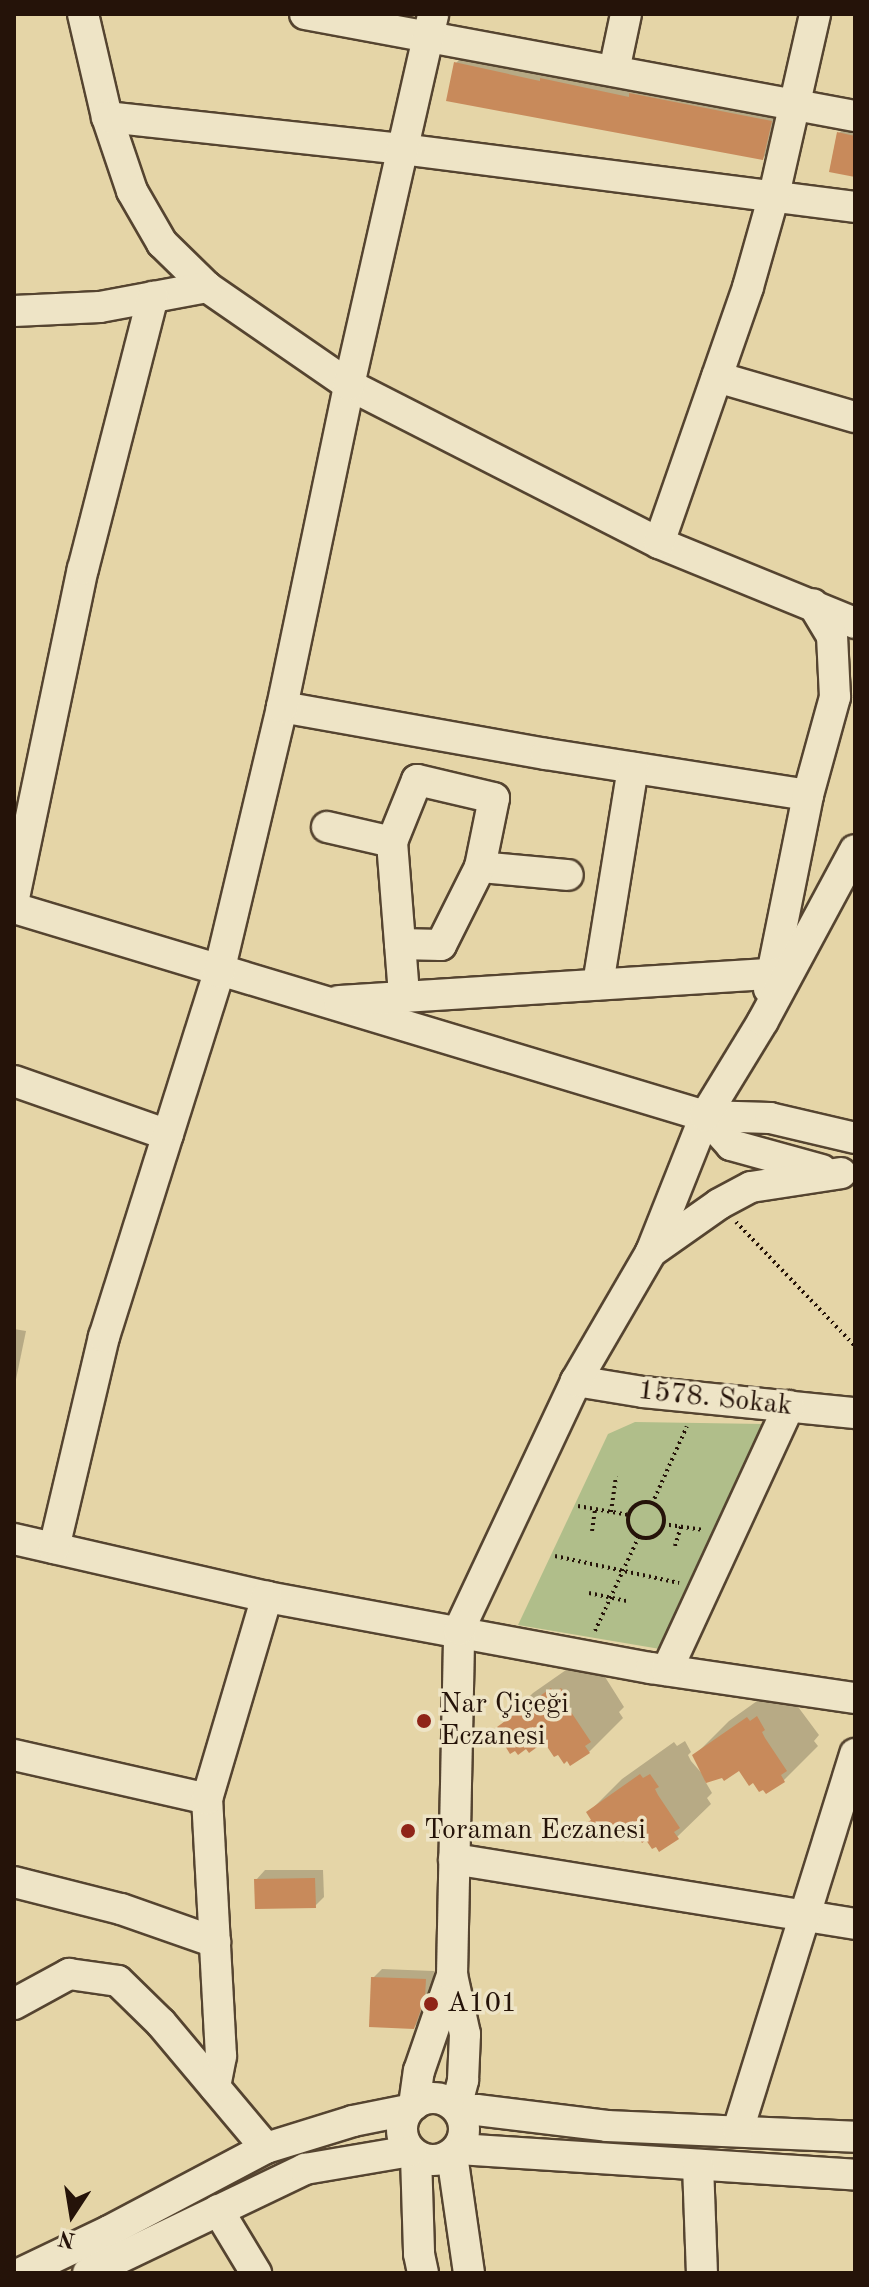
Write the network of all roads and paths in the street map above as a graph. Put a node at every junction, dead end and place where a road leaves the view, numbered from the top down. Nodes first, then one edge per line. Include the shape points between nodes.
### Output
1 (83, 14) edge
2 (305, 14) edge
3 (626, 14) edge
4 (815, 14) edge
5 (430, 25) edge
6 (614, 71) junction
7 (796, 105) junction
8 (855, 116) edge
9 (107, 117) junction
10 (402, 149) junction
11 (774, 195) junction
12 (855, 207) edge
13 (207, 287) junction
14 (153, 297) junction
15 (14, 311) edge
16 (717, 377) junction
17 (349, 385) junction
18 (855, 417) edge
19 (659, 543) junction
20 (813, 604) junction
21 (855, 623) edge
22 (282, 707) junction
23 (633, 768) junction
24 (808, 795) junction
25 (327, 827) dead end
26 (392, 842) junction
27 (855, 850) edge
28 (480, 867) junction
29 (568, 875) dead end
30 (14, 898) edge
31 (14, 908) edge
32 (400, 944) junction
33 (219, 972) junction
34 (772, 974) junction
35 (598, 984) junction
36 (404, 996) junction
37 (319, 1002) junction
38 (763, 1021) junction
39 (14, 1081) edge
40 (705, 1116) junction
41 (168, 1135) junction
42 (855, 1138) edge
43 (848, 1174) edge
44 (719, 1204) junction
45 (651, 1252) junction
46 (855, 1346) edge
47 (576, 1381) junction
48 (789, 1406) junction
49 (855, 1413) edge
50 (687, 1426) dead end
51 (616, 1476) dead end
52 (652, 1504) junction
53 (578, 1506) dead end
54 (595, 1509) junction
55 (611, 1512) junction
56 (629, 1515) junction
57 (663, 1524) junction
58 (681, 1526) junction
59 (592, 1531) dead end
60 (713, 1532) dead end
61 (639, 1536) junction
62 (14, 1539) edge
63 (675, 1546) dead end
64 (54, 1548) junction
65 (555, 1556) dead end
66 (623, 1571) junction
67 (690, 1585) dead end
68 (589, 1593) dead end
69 (267, 1597) junction
70 (610, 1598) junction
71 (627, 1601) dead end
72 (459, 1630) junction
73 (595, 1631) dead end
74 (667, 1670) junction
75 (855, 1698) edge
76 (855, 1754) edge
77 (14, 1755) edge
78 (207, 1799) junction
79 (454, 1859) junction
80 (14, 1882) edge
81 (803, 1917) junction
82 (855, 1924) edge
83 (215, 1942) junction
84 (452, 1975) junction
85 (14, 2004) edge
86 (215, 2087) junction
87 (434, 2106) junction
88 (738, 2130) junction
89 (855, 2137) edge
90 (266, 2148) junction
91 (434, 2155) junction
92 (698, 2165) junction
93 (855, 2175) edge
94 (218, 2210) junction
95 (21, 2273) edge
96 (88, 2273) edge
97 (256, 2273) edge
98 (423, 2273) edge
99 (469, 2273) edge
100 (702, 2273) edge

1 - 9 street
2 - 5 street
3 - 6 street
4 - 7 street
5 - 6 street
5 - 10 street
6 - 7 street
7 - 8 street
7 - 11 street
9 - 10 street
9 - 13 street via 132,191 162,243
10 - 11 street
10 - 17 street
11 - 12 street
11 - 16 street
13 - 14 street
13 - 17 street
14 - 15 street via 100,307
14 - 30 street via 83,569
16 - 18 street
16 - 19 street
17 - 19 street
17 - 22 street
19 - 20 street
20 - 21 street
20 - 24 street via 832,636 835,697
22 - 23 street
22 - 33 street
23 - 24 street
23 - 35 street
24 - 34 street
25 - 26 street
26 - 28 street via 417,780 494,798
26 - 32 street
27 - 38 street
28 - 29 street
28 - 32 street via 441,945
31 - 33 street
32 - 36 street
33 - 37 street
33 - 41 street
34 - 35 street
34 - 38 street
35 - 36 street
36 - 37 street
37 - 40 street
38 - 40 street
39 - 41 street
40 - 42 street via 770,1118
40 - 43 street via 731,1145 795,1165
40 - 45 street
41 - 64 street via 104,1337
43 - 44 street via 751,1187
44 - 45 street
44 - 46 path
45 - 47 street
47 - 48 street, 1578. Sokak
47 - 72 street
48 - 49 street, 1578. Sokak
48 - 74 street
50 - 52 path
51 - 55 path
52 - 56 path via 638,1503
52 - 57 path via 663,1511
53 - 54 path
54 - 55 path
54 - 59 path
55 - 56 path
56 - 61 path via 631,1532
57 - 58 path
57 - 61 path via 648,1538
58 - 60 path
58 - 63 path
61 - 66 path
62 - 64 street
64 - 69 street
65 - 66 path
66 - 67 path
66 - 70 path
68 - 70 path
69 - 72 street
69 - 78 street
70 - 71 path
70 - 73 path
72 - 74 street
72 - 79 street
74 - 75 street
76 - 81 street
77 - 78 street
78 - 83 street
79 - 81 street
79 - 84 street
80 - 83 street via 121,1909
81 - 82 street
81 - 88 street
83 - 86 street via 221,2056
84 - 87 street via 419,2071
84 - 87 street via 465,2034 463,2080
85 - 86 street via 69,1974 118,1981
86 - 90 street
87 - 88 street via 607,2126
87 - 90 street via 353,2121
87 - 91 street via 465,2128
87 - 91 street via 402,2131
88 - 89 street
90 - 95 street
91 - 92 street
91 - 94 street via 305,2169
91 - 98 street via 419,2254
91 - 99 street
92 - 93 street
92 - 100 street
94 - 96 street
94 - 97 street

